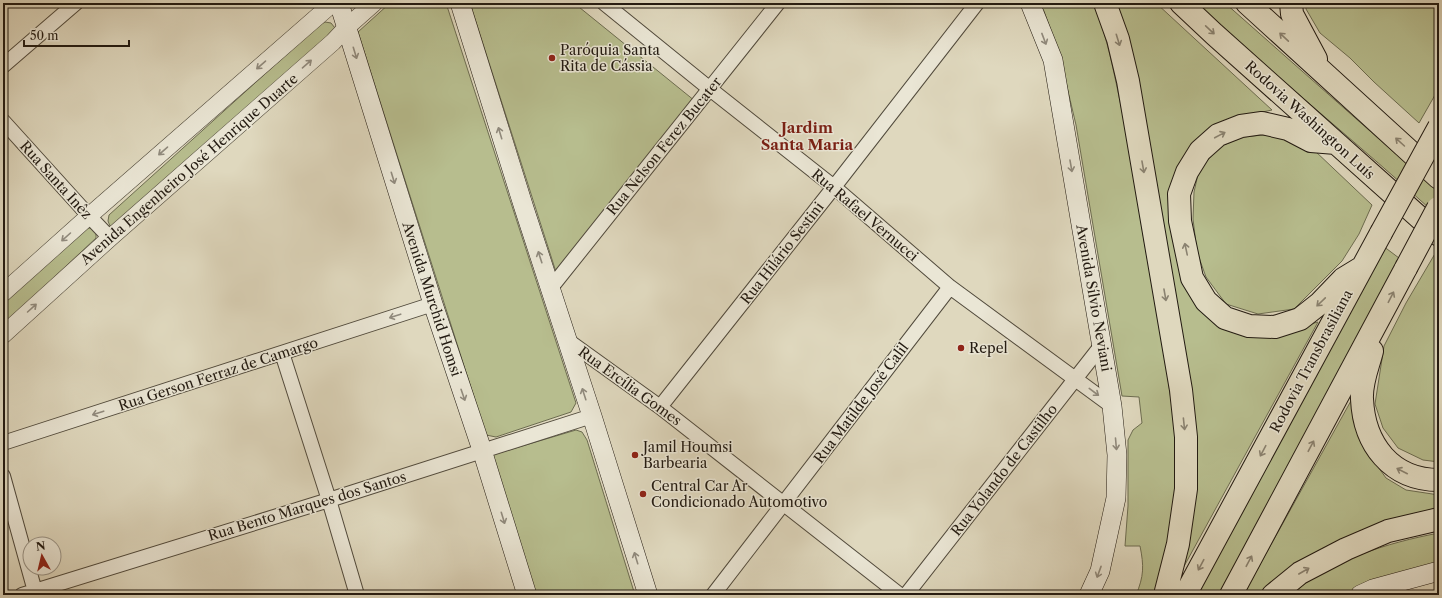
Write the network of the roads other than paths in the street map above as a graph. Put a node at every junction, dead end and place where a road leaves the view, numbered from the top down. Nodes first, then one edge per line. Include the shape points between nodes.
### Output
1 (76, 3) edge
2 (333, 3) edge
3 (338, 3) edge
4 (374, 3) edge
5 (460, 3) edge
6 (604, 3) edge
7 (778, 3) edge
8 (977, 3) edge
9 (1030, 3) edge
10 (1105, 3) edge
11 (1182, 3) edge
12 (1247, 3) edge
13 (1291, 3) edge
14 (347, 27) junction
15 (3, 66) edge
16 (1323, 73) junction
17 (710, 89) junction
18 (3, 120) edge
19 (1439, 127) edge
20 (1336, 143) junction
21 (1439, 178) edge
22 (834, 187) junction
23 (1439, 206) edge
24 (89, 216) junction
25 (1439, 235) edge
26 (110, 238) junction
27 (1361, 268) junction
28 (950, 287) junction
29 (550, 289) junction
30 (3, 293) edge
31 (433, 304) junction
32 (1376, 325) junction
33 (3, 335) edge
34 (567, 340) junction
35 (1101, 346) junction
36 (282, 353) junction
37 (1075, 378) junction
38 (1112, 406) junction
39 (660, 407) junction
40 (592, 416) junction
41 (3, 443) edge
42 (482, 450) junction
43 (3, 476) edge
44 (1439, 480) edge
45 (329, 500) junction
46 (783, 505) junction
47 (1439, 519) edge
48 (1439, 571) edge
49 (1366, 592) edge
50 (31, 594) edge
51 (357, 595) edge
52 (527, 595) edge
53 (648, 595) edge
54 (713, 595) edge
55 (900, 595) edge
56 (906, 595) edge
57 (1089, 595) edge
58 (1166, 595) edge
59 (1185, 595) edge
60 (1231, 595) edge
61 (1273, 595) edge

1 - 15 street
2 -> 24 street
3 - 14 main road, Avenida Murchid Homsi
4 - 14 street, Avenida Engenheiro José Henrique Duarte
29 -> 5 main road
6 - 17 street, Rua Rafael Vernucci
7 - 17 street, Rua Nelson Ferez Bucater
8 - 22 street, Rua Hilário Sestini
9 -> 35 main road, Avenida Sílvio Neviani via 1053,60
10 -> 58 highway via 1118,40 1128,81 1181,390 1186,437 1186,489 1178,544
11 -> 20 highway, Rodovia Washington Luís
16 -> 12 highway
13 - 16 highway via 1292,14
26 -> 14 street, Avenida Engenheiro José Henrique Duarte via 334,42
14 -> 31 main road, Avenida Murchid Homsi
21 -> 16 highway
17 - 22 street, Rua Rafael Vernucci
17 - 29 street, Rua Nelson Ferez Bucater
18 - 24 street, Rua Santa Inêz
19 - 27 highway, Rodovia Transbrasiliana, bridge
20 - 25 highway, Rodovia Washington Luís
27 -> 20 highway via 1343,280 1300,319 1275,327 1249,326 1225,318 1206,301 1192,278 1180,221 1179,194 1187,172 1200,151 1218,135 1241,126 1262,123 1288,129 1311,141
22 - 28 street, Rua Rafael Vernucci
22 - 39 street, Rua Hilário Sestini
32 -> 23 highway, bridge
24 - 26 street, Rua Santa Inêz
24 -> 30 street
33 -> 26 street, Avenida Engenheiro José Henrique Duarte
27 -> 59 highway, Rodovia Transbrasiliana
28 - 37 street, Rua Rafael Vernucci
28 - 46 street, Rua Matilde José Calil
29 - 34 main road
31 -> 36 street, Rua Gerson Ferraz de Camargo
31 -> 42 main road, Avenida Murchid Homsi
44 -> 32 highway via 1426,480 1402,472 1387,462 1372,442 1364,420 1362,397
60 -> 32 highway
34 - 39 street, Rua Ercília Gomes
40 -> 34 main road
35 - 37 street, Rua Yolando de Castilho
35 - 38 main road, Avenida Sílvio Neviani
36 -> 41 street, Rua Gerson Ferraz de Camargo
36 - 45 street
37 -> 38 street, Rua Rafael Vernucci
37 - 56 street, Rua Yolando de Castilho
38 -> 57 main road, Avenida Sílvio Neviani via 1117,455 1116,498 1100,571
39 - 46 street, Rua Ercília Gomes
40 - 42 street, Rua Bento Marques dos Santos
53 -> 40 main road
42 - 45 street, Rua Bento Marques dos Santos
42 -> 52 main road, Avenida Murchid Homsi
43 - 50 street
45 - 50 street, Rua Bento Marques dos Santos
45 - 51 street
46 - 54 street, Rua Matilde José Calil
46 - 55 street, Rua Ercília Gomes
61 -> 47 highway via 1300,573 1346,549 1388,531
48 - 49 main road

